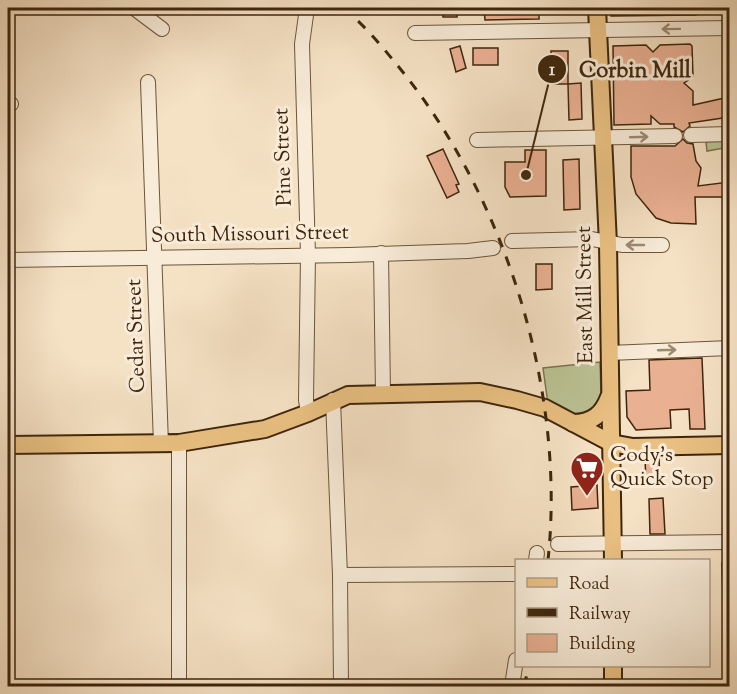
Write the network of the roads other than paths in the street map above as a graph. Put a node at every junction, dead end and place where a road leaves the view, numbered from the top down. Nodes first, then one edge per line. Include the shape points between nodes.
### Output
1 (134, 8) edge
2 (306, 8) edge
3 (597, 8) edge
4 (729, 28) edge
5 (162, 29) dead end
6 (597, 30) junction
7 (415, 33) dead end
8 (148, 82) dead end
9 (729, 134) edge
10 (691, 135) dead end
11 (675, 136) dead end
12 (603, 138) junction
13 (477, 140) dead end
14 (512, 241) dead end
15 (608, 244) junction
16 (662, 245) dead end
17 (493, 248) dead end
18 (381, 253) junction
19 (308, 255) junction
20 (156, 258) junction
21 (8, 260) edge
22 (729, 348) edge
23 (609, 353) junction
24 (382, 394) junction
25 (610, 396) junction
26 (333, 400) junction
27 (308, 413) junction
28 (573, 423) junction
29 (610, 442) junction
30 (178, 443) junction
31 (161, 444) junction
32 (8, 445) edge
33 (729, 445) edge
34 (729, 542) edge
35 (558, 544) dead end
36 (613, 552) edge
37 (515, 574) edge
38 (340, 575) junction
39 (515, 667) edge
40 (613, 667) edge
41 (179, 687) edge
42 (341, 687) edge
43 (512, 687) edge
44 (613, 687) edge

1 - 5 street
2 - 19 street, Pine Street via 302,44
3 - 6 main road, East Mill Street
4 -> 6 street
6 - 7 street
6 - 12 main road, East Mill Street
8 - 20 street, Cedar Street
9 - 10 street
12 -> 11 street
12 - 13 street
12 - 15 main road, East Mill Street
14 - 15 street via 592,239
16 -> 15 street
15 - 23 main road, East Mill Street
17 - 18 street, South Missouri Street
18 - 19 street, South Missouri Street
18 - 24 street
19 - 20 street, South Missouri Street
19 - 27 street, Pine Street
20 - 21 street, South Missouri Street
20 - 31 street, Cedar Street
23 -> 22 street
23 - 25 main road, East Mill Street
24 - 26 main road via 348,395
24 - 28 main road via 480,392 545,408
25 - 28 main road via 597,417
25 - 29 main road, East Mill Street
26 - 27 main road
26 - 38 street
27 - 30 main road via 265,429
28 - 29 main road
29 - 33 main road via 633,447
29 - 36 main road, East Mill Street
30 - 31 main road
30 - 41 street
31 - 32 main road
34 - 36 street
35 - 36 street
37 - 38 street
38 - 42 street
39 - 43 street
40 - 44 main road

